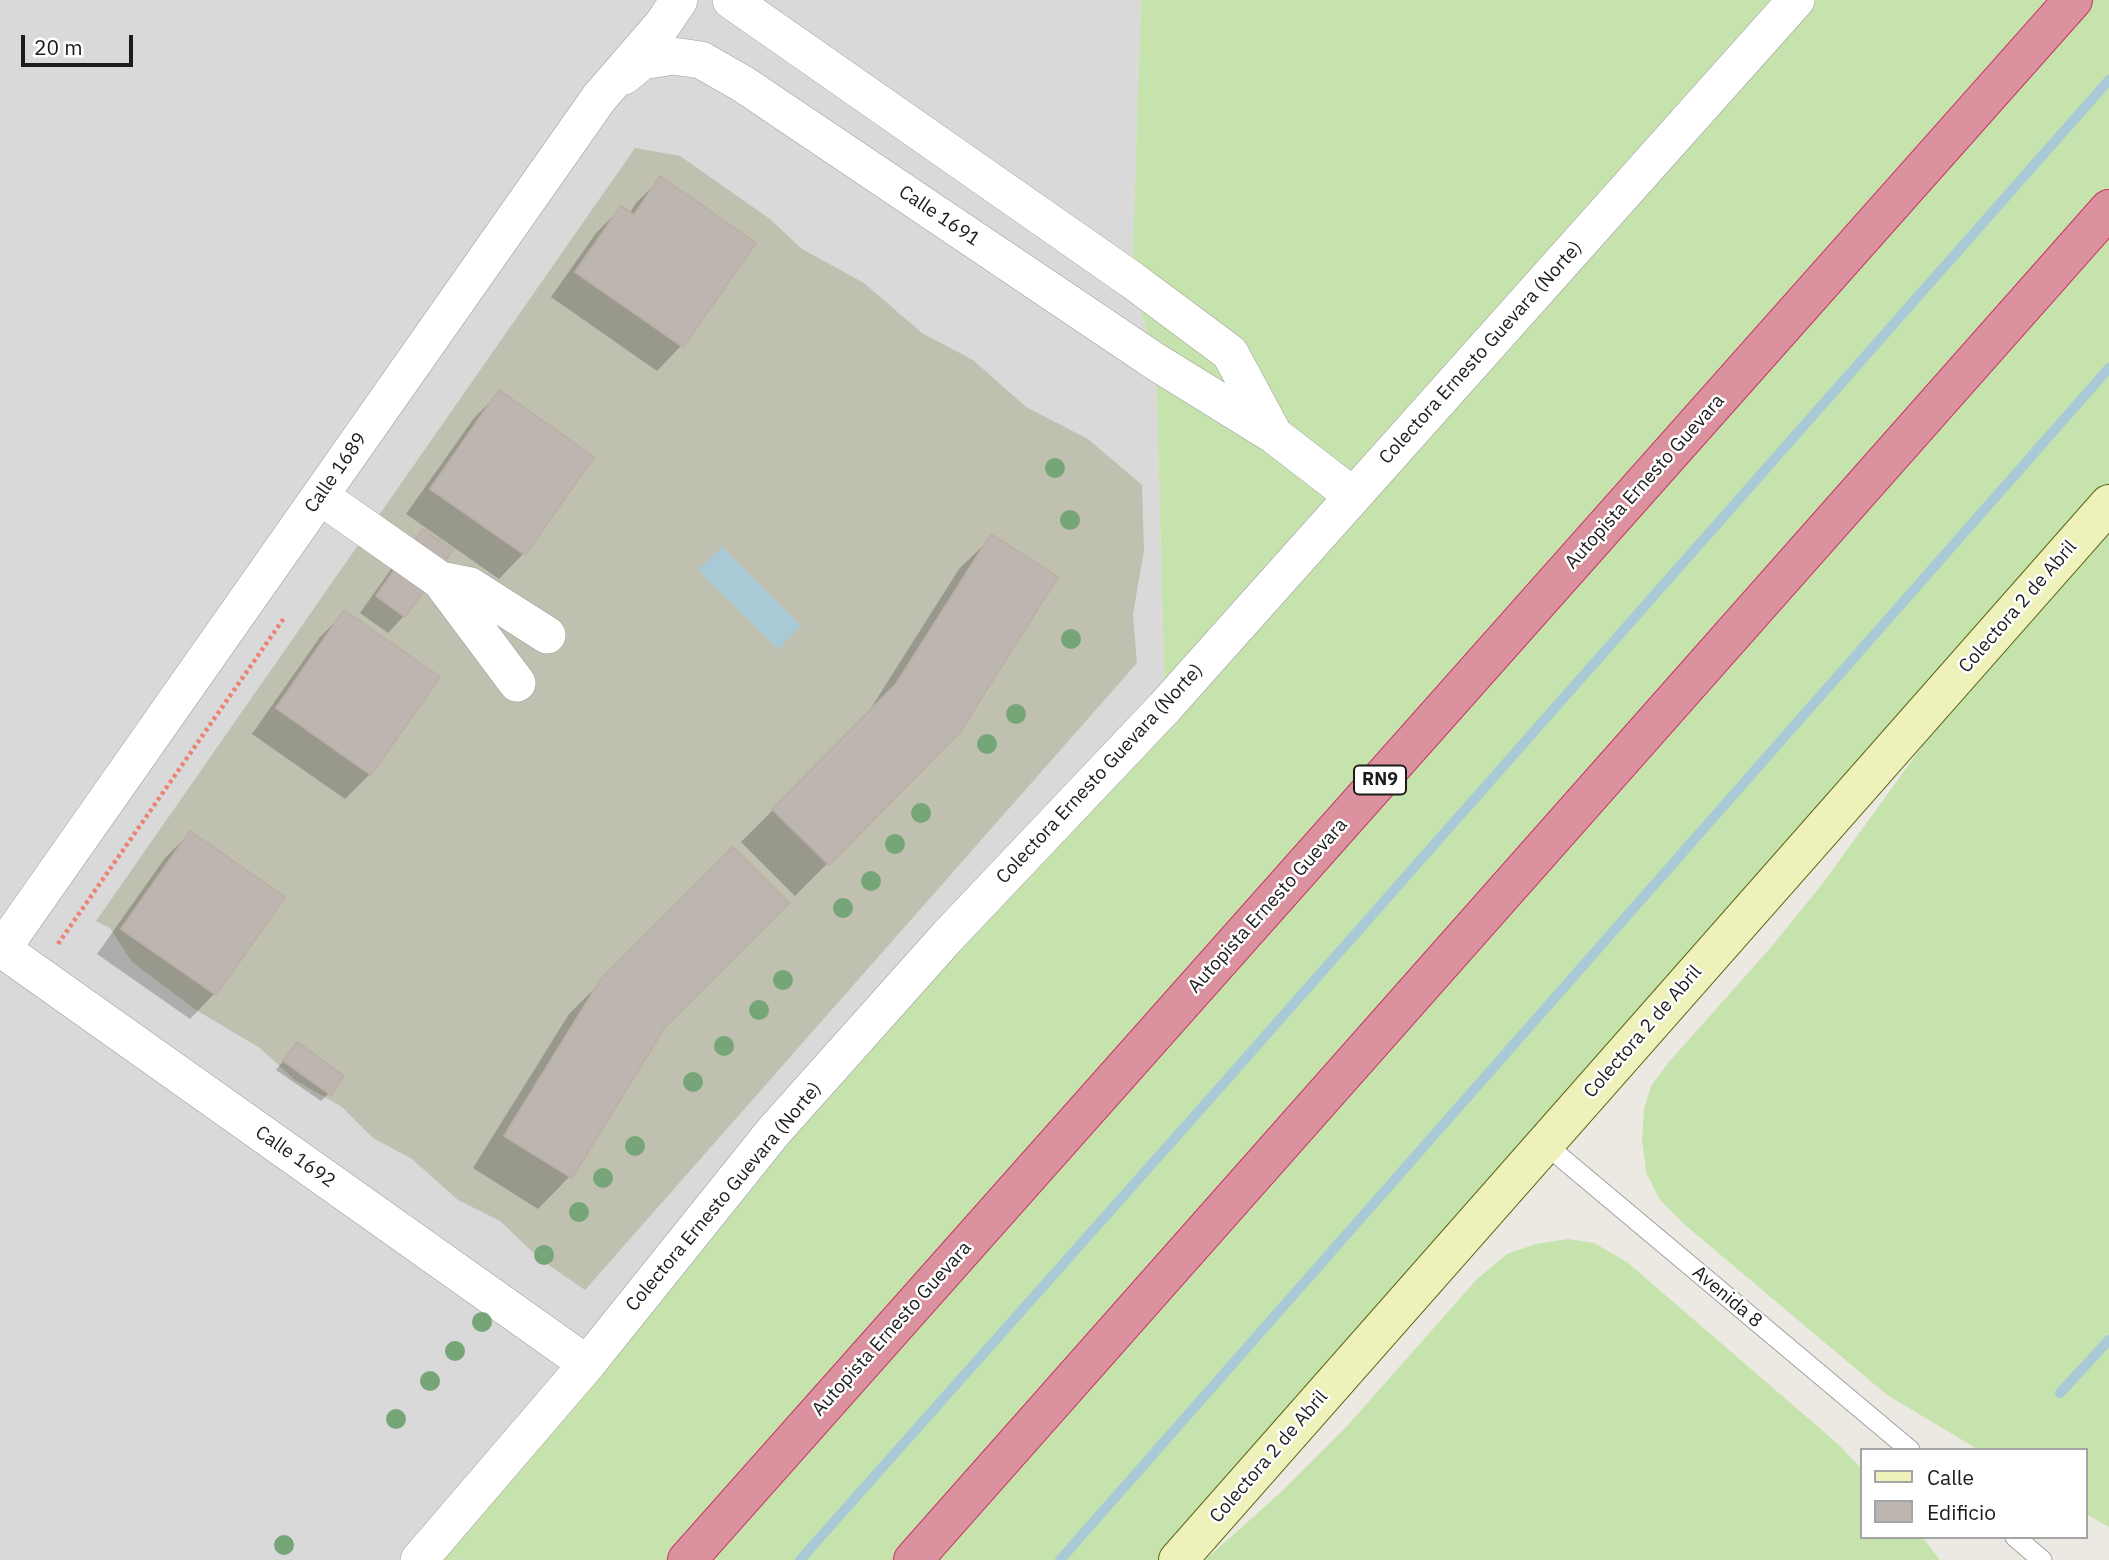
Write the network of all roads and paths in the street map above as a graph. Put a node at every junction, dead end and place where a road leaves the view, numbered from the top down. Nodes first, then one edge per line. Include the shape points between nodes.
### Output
1 (679, 0) edge
2 (731, 0) edge
3 (1796, 0) edge
4 (2073, 0) edge
5 (599, 98) junction
6 (2109, 209) edge
7 (1273, 435) junction
8 (320, 496) junction
9 (1353, 496) junction
10 (2109, 504) edge
11 (440, 580) junction
12 (547, 635) dead end
13 (517, 683) dead end
14 (1, 951) edge
15 (1545, 1144) junction
16 (587, 1364) junction
17 (1908, 1448) edge
18 (2016, 1539) edge
19 (419, 1560) edge
20 (687, 1560) edge
21 (913, 1560) edge
22 (1178, 1560) edge
23 (2042, 1560) edge

1 - 5 street, Calle 1689
2 - 7 street, Calle 1691 via 1230,352
3 - 9 street, Colectora Ernesto Guevara (Norte)
4 - 20 highway, Autopista Ernesto Guevara / RN9
5 - 7 street, Calle 1691 via 642,61 673,56 701,60
5 - 8 street, Calle 1689
6 - 21 highway
7 - 9 street, Calle 1691
8 - 11 street
8 - 14 street, Calle 1689
9 - 16 street, Colectora Ernesto Guevara (Norte) via 793,1111
10 - 15 main road, Colectora 2 de Abril
11 - 12 street via 470,586
11 - 13 street
14 - 16 street, Calle 1692
15 - 17 lane, Avenida 8
15 - 22 main road, Colectora 2 de Abril
16 - 19 street, Colectora Ernesto Guevara (Norte)
18 - 23 lane

